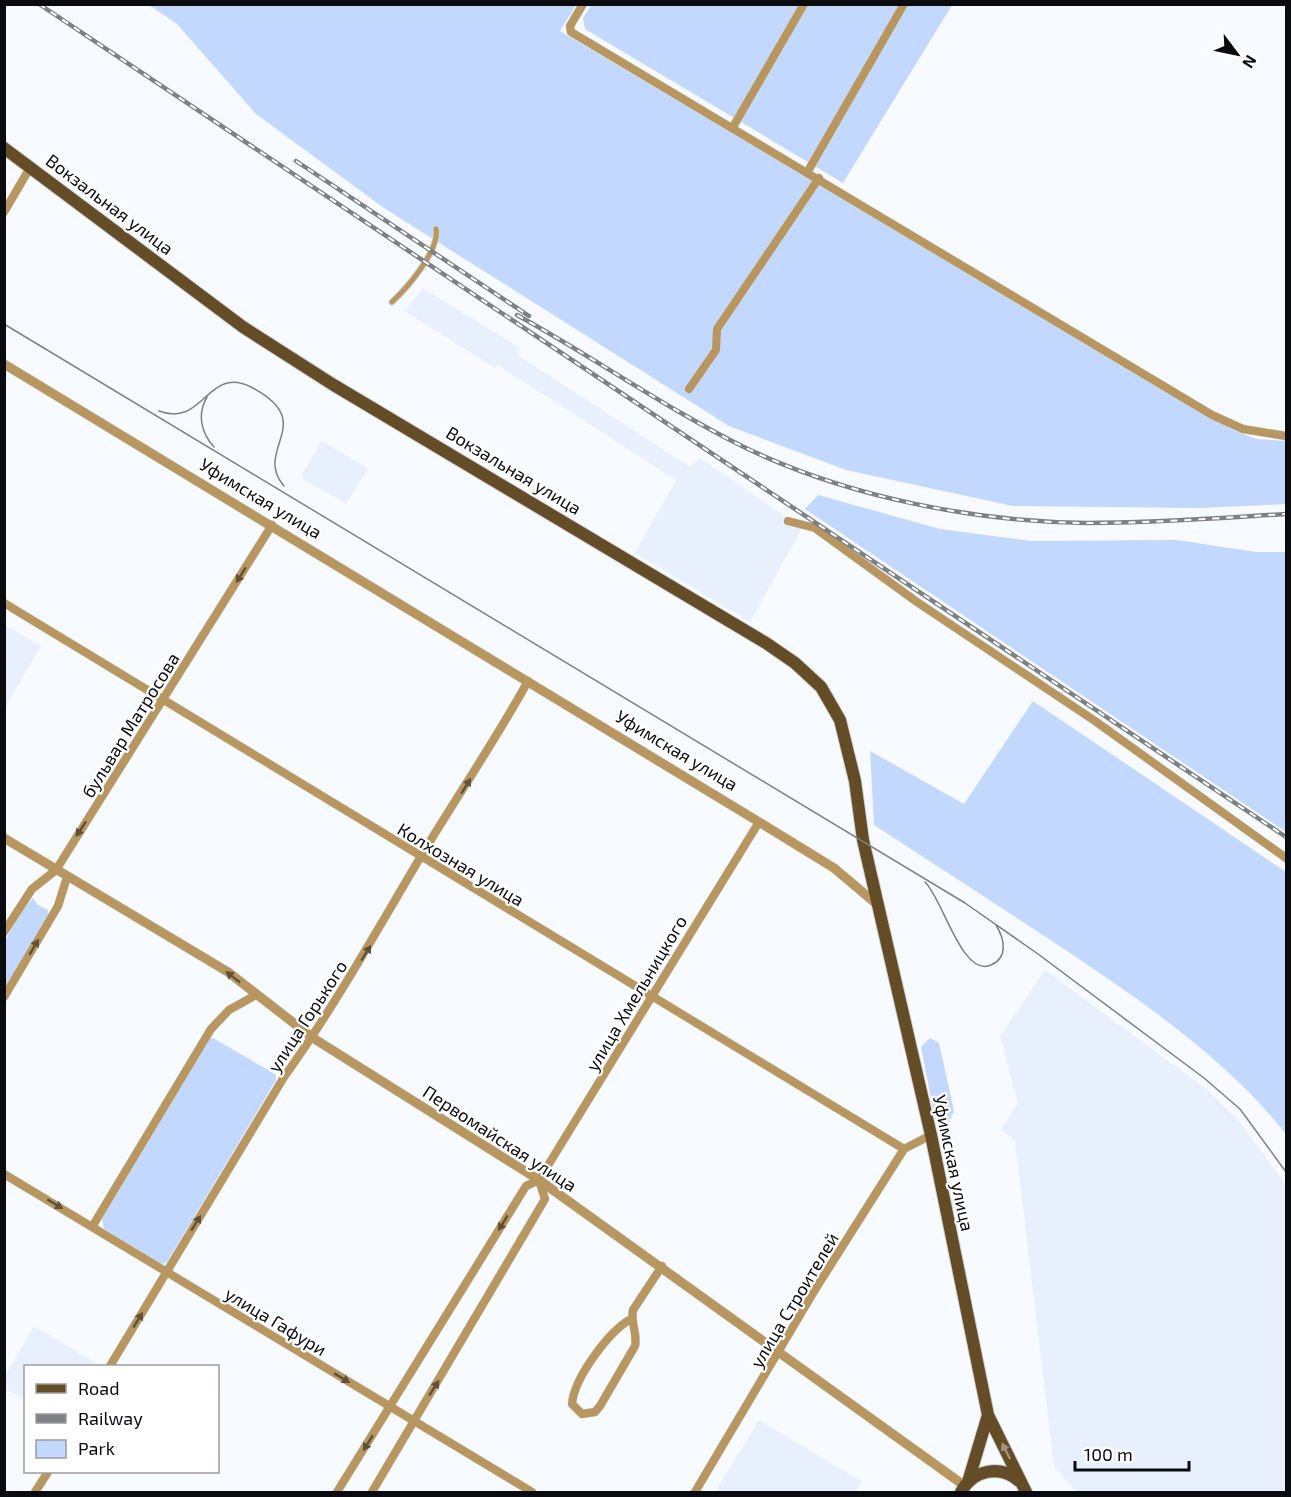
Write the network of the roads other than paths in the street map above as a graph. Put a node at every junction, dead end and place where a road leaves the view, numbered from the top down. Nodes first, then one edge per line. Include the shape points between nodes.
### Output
1 (583, 4) edge
2 (804, 4) edge
3 (904, 4) edge
4 (733, 127) junction
5 (4, 148) edge
6 (31, 166) junction
7 (808, 171) junction
8 (819, 178) junction
9 (4, 212) edge
10 (436, 229) dead end
11 (392, 302) dead end
12 (4, 364) edge
13 (689, 389) dead end
14 (1287, 436) edge
15 (788, 521) dead end
16 (272, 525) junction
17 (4, 603) edge
18 (528, 681) junction
19 (164, 700) junction
20 (759, 822) junction
21 (4, 838) edge
22 (421, 857) junction
23 (1287, 858) edge
24 (56, 870) junction
25 (67, 877) junction
26 (879, 906) junction
27 (4, 932) edge
28 (256, 995) junction
29 (4, 997) edge
30 (652, 997) junction
31 (312, 1038) junction
32 (931, 1135) junction
33 (904, 1149) junction
34 (4, 1174) edge
35 (539, 1180) junction
36 (92, 1227) junction
37 (662, 1266) junction
38 (165, 1273) junction
39 (631, 1318) junction
40 (779, 1352) junction
41 (111, 1365) edge
42 (391, 1407) junction
43 (988, 1414) junction
44 (412, 1421) junction
45 (47, 1473) edge
46 (965, 1487) edge
47 (1025, 1490) edge
48 (35, 1492) edge
49 (337, 1492) edge
50 (372, 1492) edge
51 (532, 1492) edge
52 (695, 1492) edge

1 - 4 street via 570,32
2 - 4 street
3 - 7 street
4 - 7 street
5 - 6 main road, Вокзальная улица
6 - 9 street
6 - 26 main road, Вокзальная улица via 243,327 309,370 795,663 821,687 840,720
7 - 8 street
8 - 13 street via 717,329 716,350
8 - 14 street via 1212,415 1243,429
10 - 11 street via 434,246 413,282
12 - 16 street, Уфимская улица
15 - 23 street via 815,528
16 - 18 street, Уфимская улица
16 -> 19 street, бульвар Матросова
17 - 19 street, Колхозная улица
18 - 20 street, Уфимская улица
22 -> 18 street, улица Горького
19 - 22 street, Колхозная улица
19 -> 24 street, бульвар Матросова
20 - 26 street, Уфимская улица via 834,868
20 - 30 street, улица Хмельницкого
21 - 24 street, Первомайская улица
22 - 30 street, Колхозная улица
31 -> 22 street, улица Горького
24 - 25 street, Первомайская улица
24 - 27 street, бульвар Матросова via 32,889
28 -> 25 street, Первомайская улица via 228,972
29 -> 25 street via 58,906
26 - 32 main road, Уфимская улица
28 - 31 street, Первомайская улица
28 - 36 street via 228,1010 211,1029
30 - 33 street, Колхозная улица
30 - 35 street, улица Хмельницкого
31 - 35 street, Первомайская улица
38 -> 31 street, улица Горького via 284,1077
32 - 33 street
32 - 43 main road, Уфимская улица
33 - 40 street, улица Строителей
34 -> 36 street, улица Гафури
35 - 37 street, Первомайская улица
35 -> 42 street, улица Хмельницкого via 526,1186
44 -> 35 street via 546,1199
36 - 38 street, улица Гафури
37 - 39 street
37 - 40 street, Первомайская улица
41 -> 38 street, улица Горького
38 -> 42 street, улица Гафури
39 - 39 street via 637,1336 635,1346 600,1406 595,1412 582,1414 572,1404 578,1386 607,1339
40 - 46 street, Первомайская улица
40 - 52 street, улица Строителей
42 - 44 street, улица Гафури
42 -> 49 street, улица Хмельницкого
43 - 46 main road
47 -> 43 main road
44 - 50 street
44 - 51 street, улица Гафури
45 - 48 street
46 - 47 main road via 977,1475 998,1471 1008,1473

